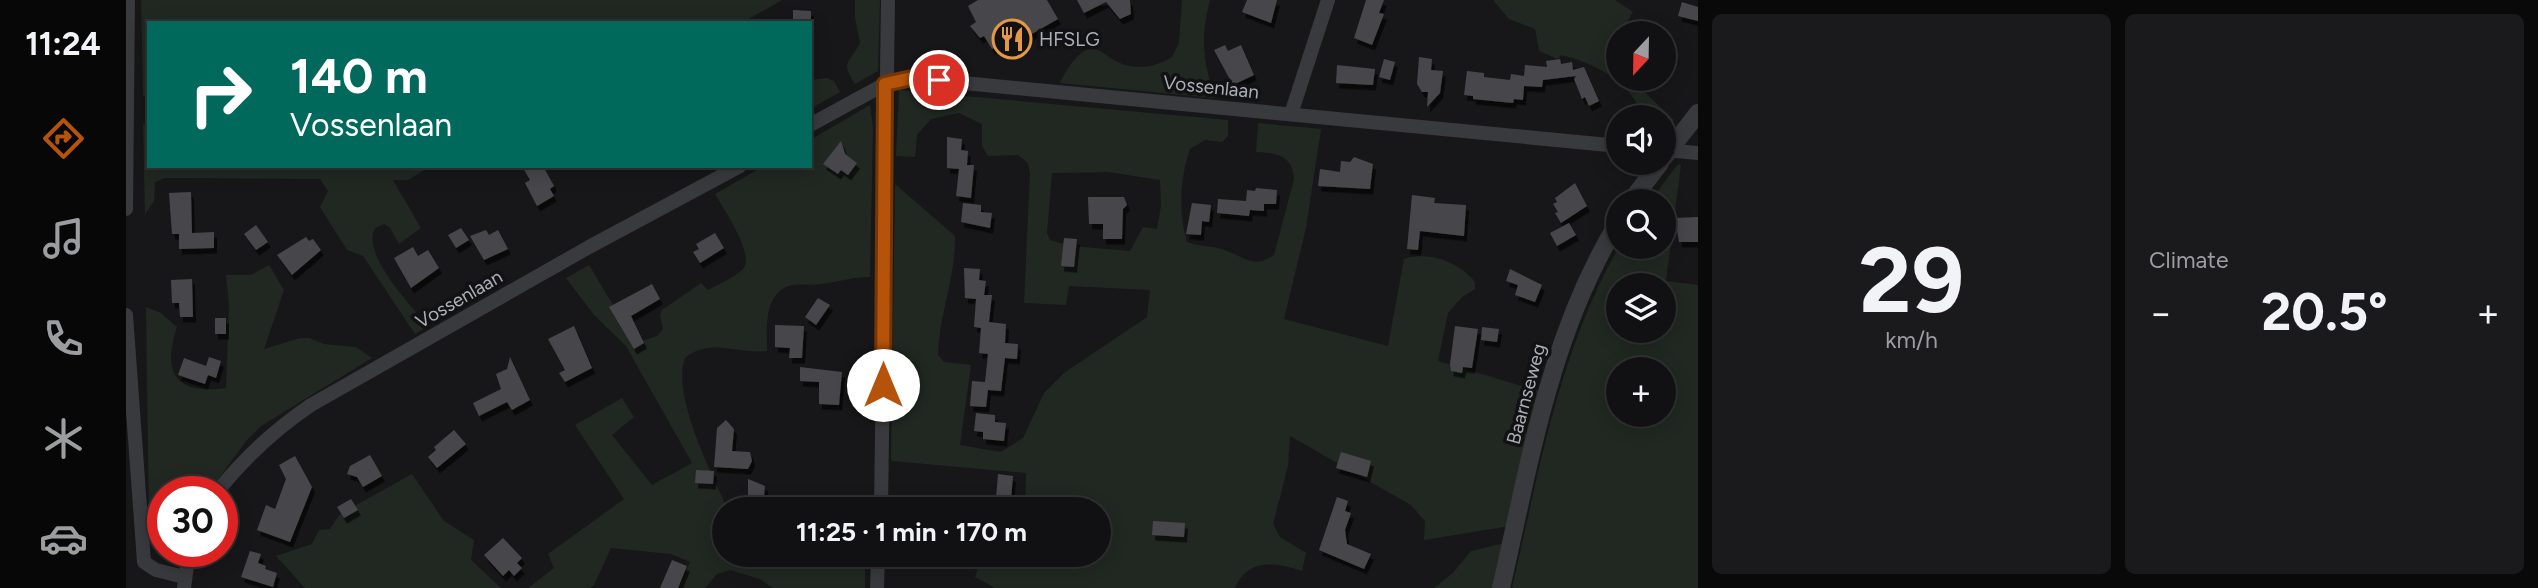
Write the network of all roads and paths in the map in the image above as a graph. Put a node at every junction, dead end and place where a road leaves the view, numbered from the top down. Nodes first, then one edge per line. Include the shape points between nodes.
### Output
1 (128, 0) edge
2 (888, 0) edge
3 (1328, 0) edge
4 (885, 84) junction
5 (1698, 113) edge
6 (1291, 114) junction
7 (812, 124) edge
8 (1676, 140) edge
9 (1606, 145) edge
10 (1698, 153) edge
11 (1676, 154) edge
12 (736, 168) edge
13 (126, 209) edge
14 (1606, 243) edge
15 (126, 315) edge
16 (229, 476) edge
17 (881, 497) edge
18 (878, 567) edge
19 (184, 582) edge
20 (877, 588) edge
21 (1501, 588) edge

1 - 13 street
2 - 4 street
3 - 6 street
4 - 6 street, Vossenlaan via 912,78
4 - 7 street, Vossenlaan
4 - 17 street
5 - 8 street
6 - 9 street, Vossenlaan
10 - 11 street
12 - 16 street, Vossenlaan via 311,405 276,429
14 - 21 street, Baarnseweg via 1570,317 1549,380
15 - 19 street via 144,562
18 - 20 street

